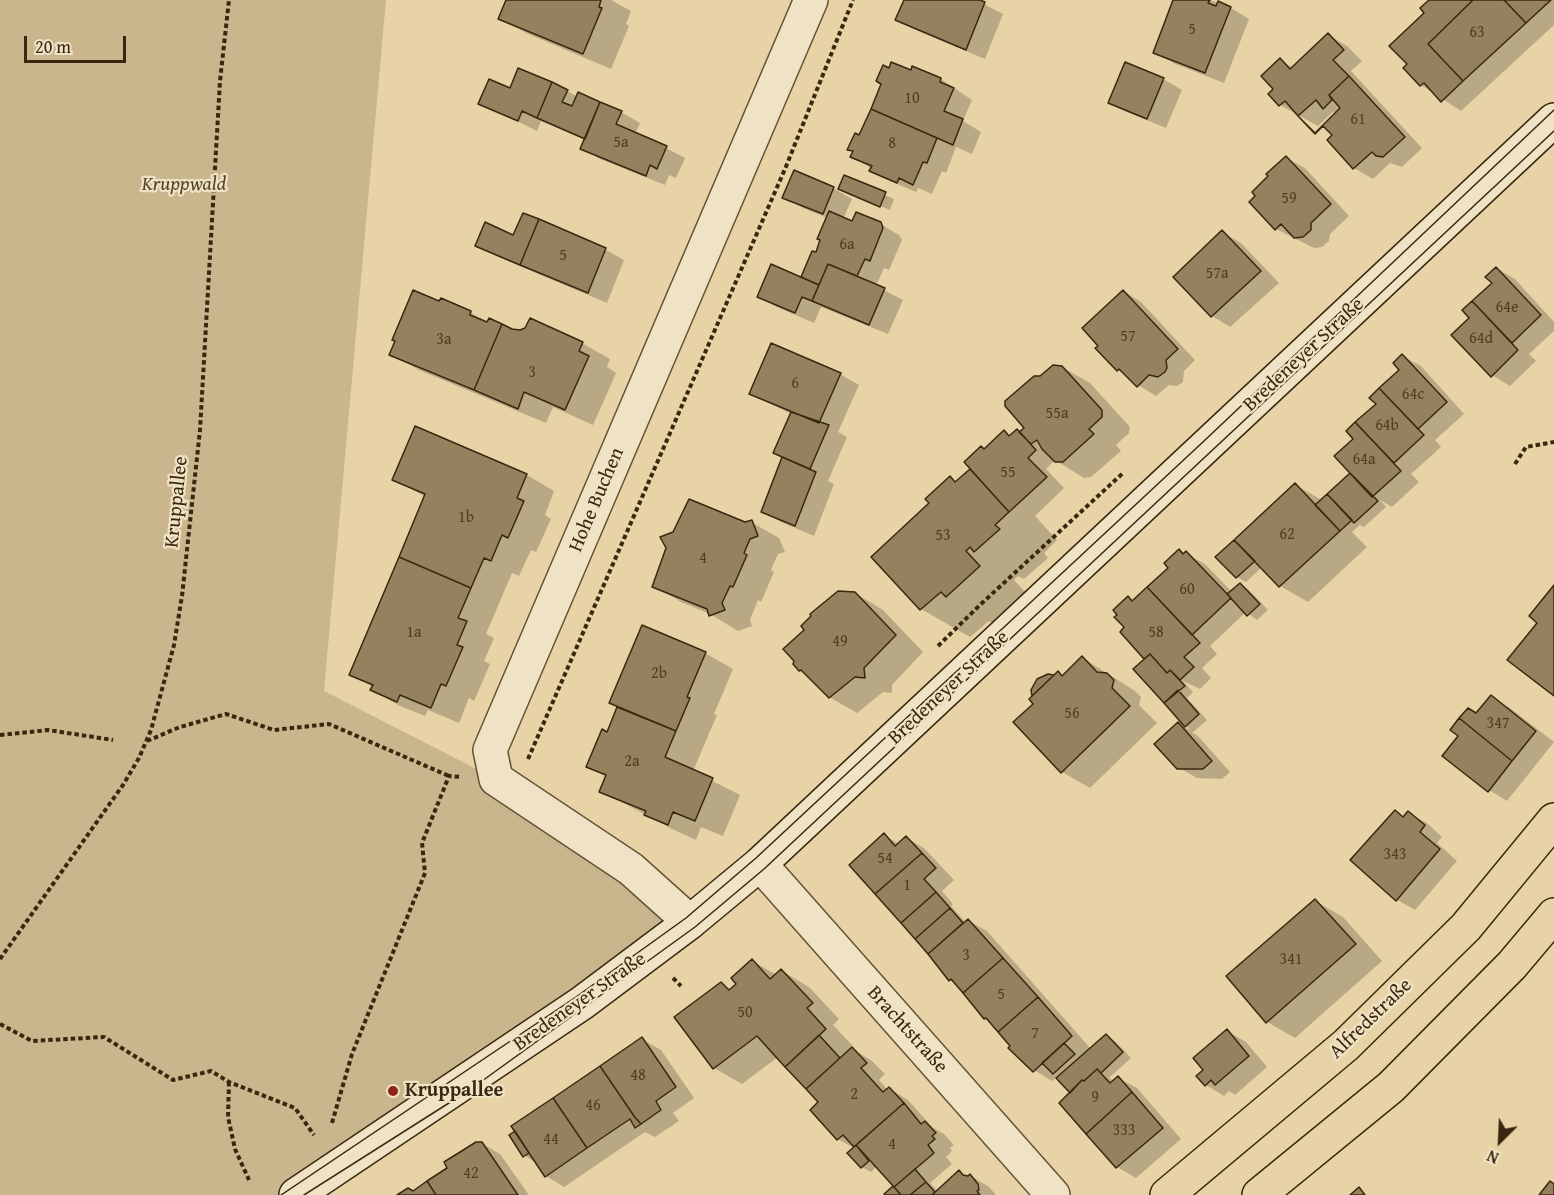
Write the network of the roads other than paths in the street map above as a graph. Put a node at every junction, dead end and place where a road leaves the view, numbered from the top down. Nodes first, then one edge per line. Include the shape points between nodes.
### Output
1 (811, 0) edge
2 (1554, 120) edge
3 (1554, 820) edge
4 (760, 864) junction
5 (1554, 915) edge
6 (690, 922) junction
7 (296, 1195) edge
8 (1053, 1195) edge
9 (1167, 1195) edge
10 (1259, 1195) edge

1 - 6 street, Hohe Buchen via 490,750 496,779 631,869
2 - 4 street, Bredeneyer Straße
3 - 9 main road, Alfredstraße via 1466,927 1346,1045
4 - 6 street, Bredeneyer Straße
4 - 8 street, Brachtstraße
5 - 10 main road via 1512,965 1390,1087
6 - 7 street, Bredeneyer Straße via 582,1004

